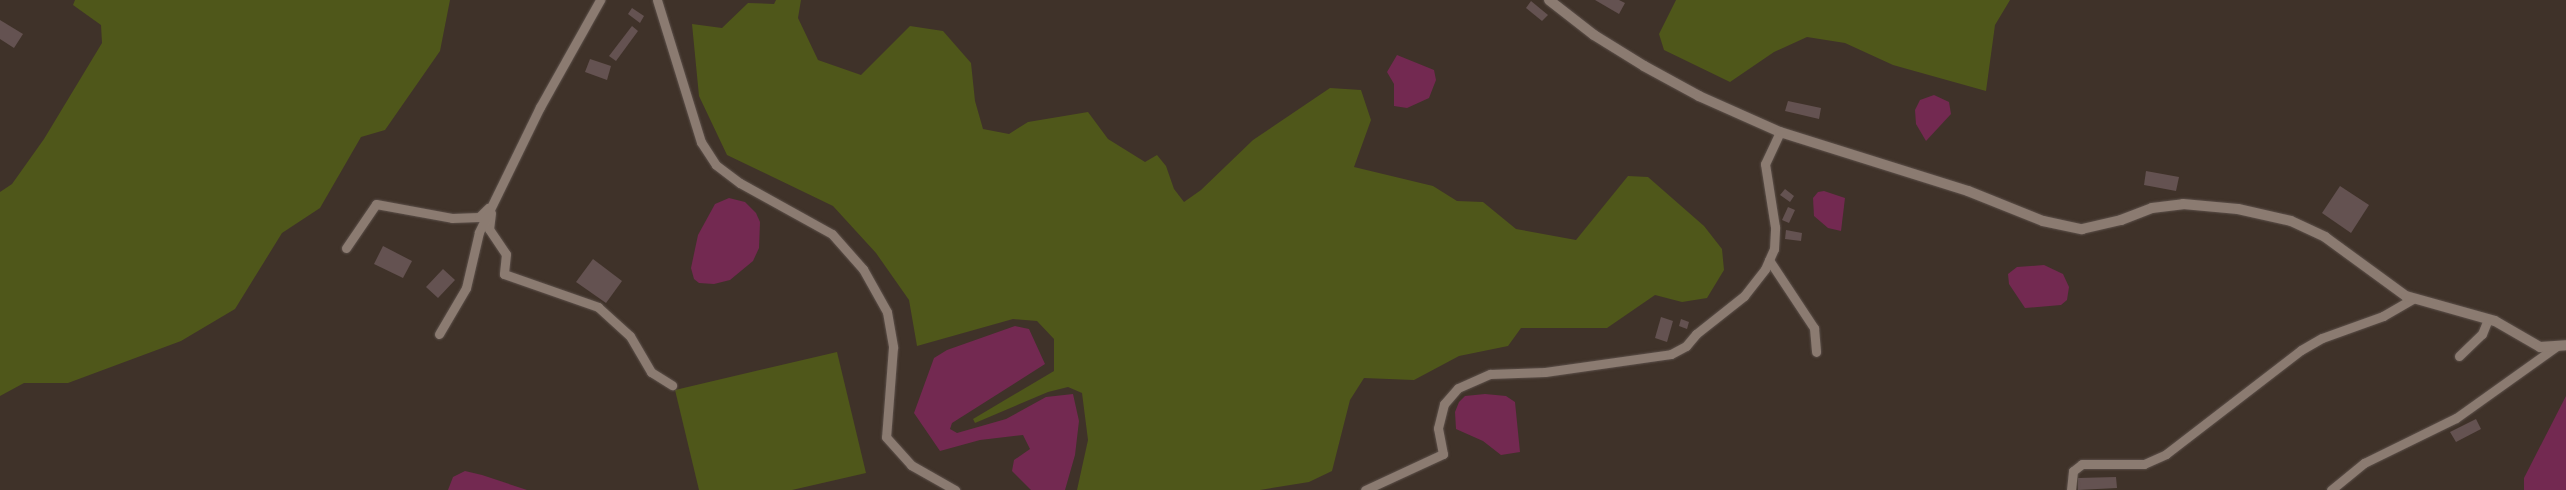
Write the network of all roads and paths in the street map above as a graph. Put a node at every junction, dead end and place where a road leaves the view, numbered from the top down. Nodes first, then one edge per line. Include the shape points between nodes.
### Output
1 (600, 0) edge
2 (657, 0) edge
3 (1549, 0) edge
4 (1780, 132) junction
5 (492, 205) junction
6 (346, 248) dead end
7 (1769, 260) junction
8 (2414, 298) junction
9 (2488, 319) junction
10 (439, 334) dead end
11 (2562, 345) edge
12 (1816, 352) dead end
13 (2459, 356) dead end
14 (672, 385) dead end
15 (955, 490) edge
16 (1364, 490) edge
17 (2072, 490) edge
18 (2331, 490) edge

1 - 5 lane via 540,107
2 - 15 lane via 702,142 716,165 740,183 832,234 863,269 887,312 893,347 886,436 911,465
3 - 4 street via 1594,35 1644,66 1699,96
4 - 7 lane via 1765,164 1775,227 1774,249
4 - 8 street via 1968,191 2043,221 2082,229 2121,220 2152,208 2183,204 2238,209 2283,219 2325,237 2385,283
5 - 6 lane via 479,217 452,218 376,204
5 - 10 lane via 478,232 466,288
5 - 14 lane via 489,229 506,254 504,274 598,307 630,336 651,372
7 - 12 lane via 1814,328
7 - 16 lane via 1744,296 1696,334 1686,346 1671,354 1545,372 1490,374 1458,388 1444,404 1438,428 1443,454
8 - 9 street
8 - 17 lane via 2383,316 2322,338 2301,350 2260,378 2196,434 2144,464 2082,464 2073,471
9 - 11 street via 2540,347
9 - 13 lane via 2482,334
11 - 18 lane via 2456,418 2364,463

